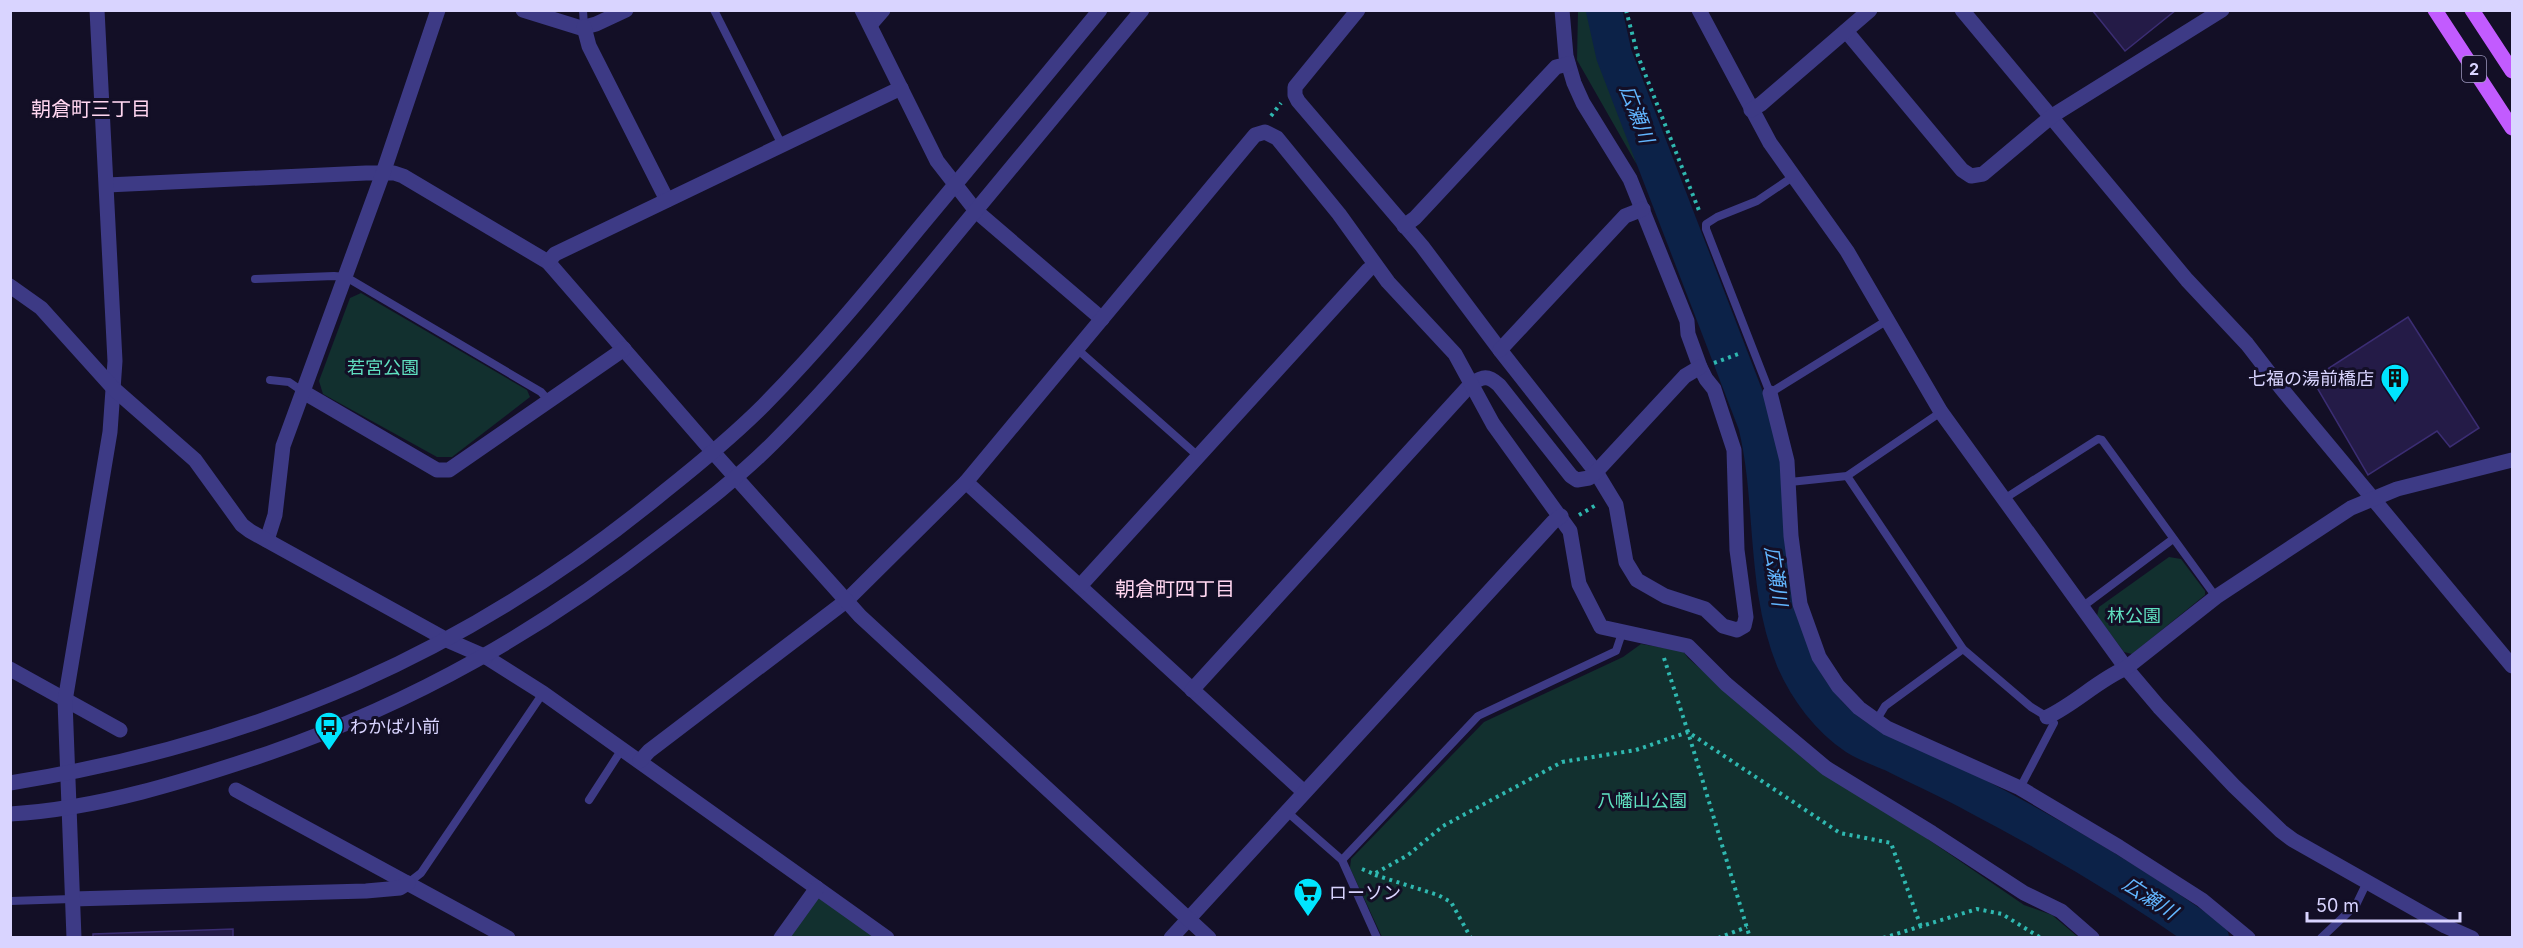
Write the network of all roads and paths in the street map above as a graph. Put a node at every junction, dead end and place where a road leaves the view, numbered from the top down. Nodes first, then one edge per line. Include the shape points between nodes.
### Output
1 (98, 10) edge
2 (438, 10) edge
3 (523, 10) edge
4 (583, 10) edge
5 (626, 10) edge
6 (714, 10) edge
7 (862, 10) edge
8 (883, 10) edge
9 (1100, 10) edge
10 (1142, 10) edge
11 (1358, 10) edge
12 (1562, 10) edge
13 (1626, 10) edge
14 (1870, 10) edge
15 (1962, 10) edge
16 (2222, 10) edge
17 (2434, 10) edge
18 (2472, 10) edge
19 (1705, 13) edge
20 (870, 25) junction
21 (584, 27) junction
22 (1846, 31) junction
23 (1568, 64) junction
24 (2512, 71) edge
25 (1295, 87) junction
26 (901, 88) junction
27 (1751, 110) junction
28 (2052, 116) junction
29 (2512, 128) edge
30 (1255, 135) junction
31 (782, 145) junction
32 (383, 173) junction
33 (1794, 176) junction
34 (107, 184) junction
35 (954, 186) junction
36 (667, 200) junction
37 (1643, 209) junction
38 (976, 211) junction
39 (1706, 224) junction
40 (1404, 225) junction
41 (548, 262) junction
42 (1376, 265) junction
43 (346, 277) junction
44 (255, 279) dead end
45 (10, 286) edge
46 (1102, 319) junction
47 (1886, 321) junction
48 (624, 349) junction
49 (1077, 349) junction
50 (1500, 350) junction
51 (1748, 351) dead end
52 (1704, 366) junction
53 (270, 380) dead end
54 (1471, 384) junction
55 (114, 389) junction
56 (305, 393) junction
57 (1770, 393) junction
58 (549, 401) junction
59 (1941, 412) junction
60 (713, 452) junction
61 (1198, 456) junction
62 (2512, 460) edge
63 (1596, 472) junction
64 (1847, 476) junction
65 (735, 478) junction
66 (966, 482) junction
67 (1790, 482) junction
68 (1605, 499) dead end
69 (2004, 499) junction
70 (2374, 500) junction
71 (1566, 518) junction
72 (2173, 538) junction
73 (267, 540) junction
74 (1080, 586) junction
75 (2216, 597) junction
76 (846, 601) junction
77 (2082, 607) junction
78 (1622, 633) junction
79 (1659, 639) junction
80 (447, 640) junction
81 (1963, 649) junction
82 (486, 657) junction
83 (2512, 666) edge
84 (2126, 668) junction
85 (10, 669) edge
86 (1192, 690) junction
87 (543, 693) junction
88 (65, 701) junction
89 (2047, 717) junction
90 (1876, 721) junction
91 (120, 730) dead end
92 (1688, 732) junction
93 (622, 749) junction
94 (640, 761) junction
95 (67, 774) junction
96 (10, 783) edge
97 (2020, 788) junction
98 (236, 790) dead end
99 (1304, 792) junction
100 (589, 800) dead end
101 (70, 807) junction
102 (1286, 811) junction
103 (10, 814) edge
104 (1342, 860) junction
105 (1374, 874) junction
106 (2367, 882) junction
107 (408, 884) junction
108 (817, 888) junction
109 (72, 899) junction
110 (10, 901) edge
111 (1188, 919) junction
112 (1747, 927) junction
113 (1921, 927) junction
114 (74, 938) edge
115 (508, 938) edge
116 (781, 938) edge
117 (887, 938) edge
118 (1171, 938) edge
119 (1209, 938) edge
120 (1377, 938) edge
121 (1471, 938) edge
122 (1718, 938) edge
123 (1750, 938) edge
124 (1882, 938) edge
125 (2042, 938) edge
126 (2092, 938) edge
127 (2248, 938) edge
128 (2321, 938) edge
129 (2472, 938) edge

1 - 34 street
2 - 32 street
3 - 21 street
4 - 21 lane
5 - 21 street
6 - 31 lane
7 - 20 street
8 - 20 street
9 - 35 street
10 - 38 street
11 - 25 street
12 - 23 street
13 - 39 path via 1638,56
14 - 22 street
15 - 28 street
16 - 28 street
17 - 29 main road, 2
18 - 24 main road, 2
19 - 27 street
20 - 26 street
21 - 36 street via 589,46
22 - 27 street
22 - 28 street via 1971,176 1983,174
23 - 37 street via 1583,103 1618,157
23 - 40 street via 1556,68 1415,218
25 - 30 path
25 - 40 street via 1298,101
26 - 31 street
26 - 35 street
27 - 33 street
28 - 70 street
30 - 42 street via 1265,132 1277,138
30 - 46 street
31 - 36 street
32 - 34 street
32 - 41 street via 403,176
32 - 43 street
33 - 39 lane via 1757,201
33 - 47 street via 1846,250
34 - 55 street
35 - 38 street
35 - 60 street via 814,354
36 - 41 street via 555,254
37 - 50 street via 1625,216
37 - 52 street via 1687,321 1688,334
38 - 46 street
38 - 65 street via 836,376
39 - 57 lane
40 - 50 street
41 - 48 street
42 - 54 street via 1450,347
42 - 61 street
43 - 44 lane
43 - 56 street
43 - 58 lane via 541,392
45 - 55 street via 41,308
46 - 49 street
47 - 57 lane
47 - 59 street
48 - 58 street
48 - 60 street
49 - 61 lane
49 - 66 street
50 - 63 street
51 - 52 path
52 - 63 street via 1685,376
52 - 63 street via 1734,450 1744,626 1729,629 1705,609 1665,596 1637,580 1626,562 1616,505
53 - 56 lane via 288,382
54 - 63 street via 1480,377 1492,378 1571,476 1582,480
54 - 71 street via 1493,424
54 - 86 street
55 - 73 street via 195,460 242,525
55 - 88 street
56 - 58 street via 444,471
56 - 73 street via 283,446 275,515
57 - 67 street
59 - 64 lane
59 - 69 street
60 - 65 street
60 - 80 street via 552,577
61 - 74 street
62 - 70 street via 2397,489
64 - 67 lane
64 - 81 lane
65 - 76 street
65 - 82 street via 601,583
66 - 74 street
66 - 76 street
67 - 90 street via 1794,559 1805,622 1828,673 1850,700
68 - 71 path
69 - 72 lane via 2098,439
69 - 77 street
70 - 75 street via 2351,508
70 - 83 street
71 - 78 street via 1579,584 1598,623 1604,629
71 - 99 street via 1552,522
72 - 75 lane
72 - 77 lane
73 - 80 street
74 - 86 street
75 - 84 street
76 - 94 street
76 - 111 street
77 - 84 street
78 - 79 street
78 - 104 lane via 1616,651 1478,716
79 - 92 path
79 - 126 street via 1688,646 1726,684 1826,768 2024,893 2061,910
80 - 82 street
80 - 95 street via 373,676 261,721 163,753
81 - 89 lane
81 - 90 lane via 1885,706
82 - 87 street
82 - 101 street via 380,709 293,744 175,783
84 - 89 street
84 - 106 street via 2234,786 2281,831
85 - 88 street
86 - 99 street
87 - 93 street
87 - 107 lane via 421,873
88 - 91 street
88 - 95 street
89 - 97 lane via 2054,723 2053,728
90 - 97 street
92 - 105 path via 1636,750 1562,762 1443,826 1408,855
92 - 112 path
92 - 113 path via 1840,833 1891,843
93 - 94 street
93 - 100 lane
94 - 108 street
95 - 96 street
95 - 101 street
97 - 127 street via 2202,900
98 - 107 street
99 - 102 street
101 - 103 street
101 - 109 street
102 - 104 lane
102 - 111 street
104 - 105 path
104 - 120 lane
105 - 121 path via 1451,902
106 - 128 lane via 2356,905
106 - 129 street
107 - 109 street via 366,891
107 - 115 street
108 - 116 street
108 - 117 street
109 - 110 lane
109 - 114 street
111 - 118 street
111 - 119 street
112 - 122 path
112 - 123 path
113 - 124 path
113 - 125 path via 1977,909 2002,914

